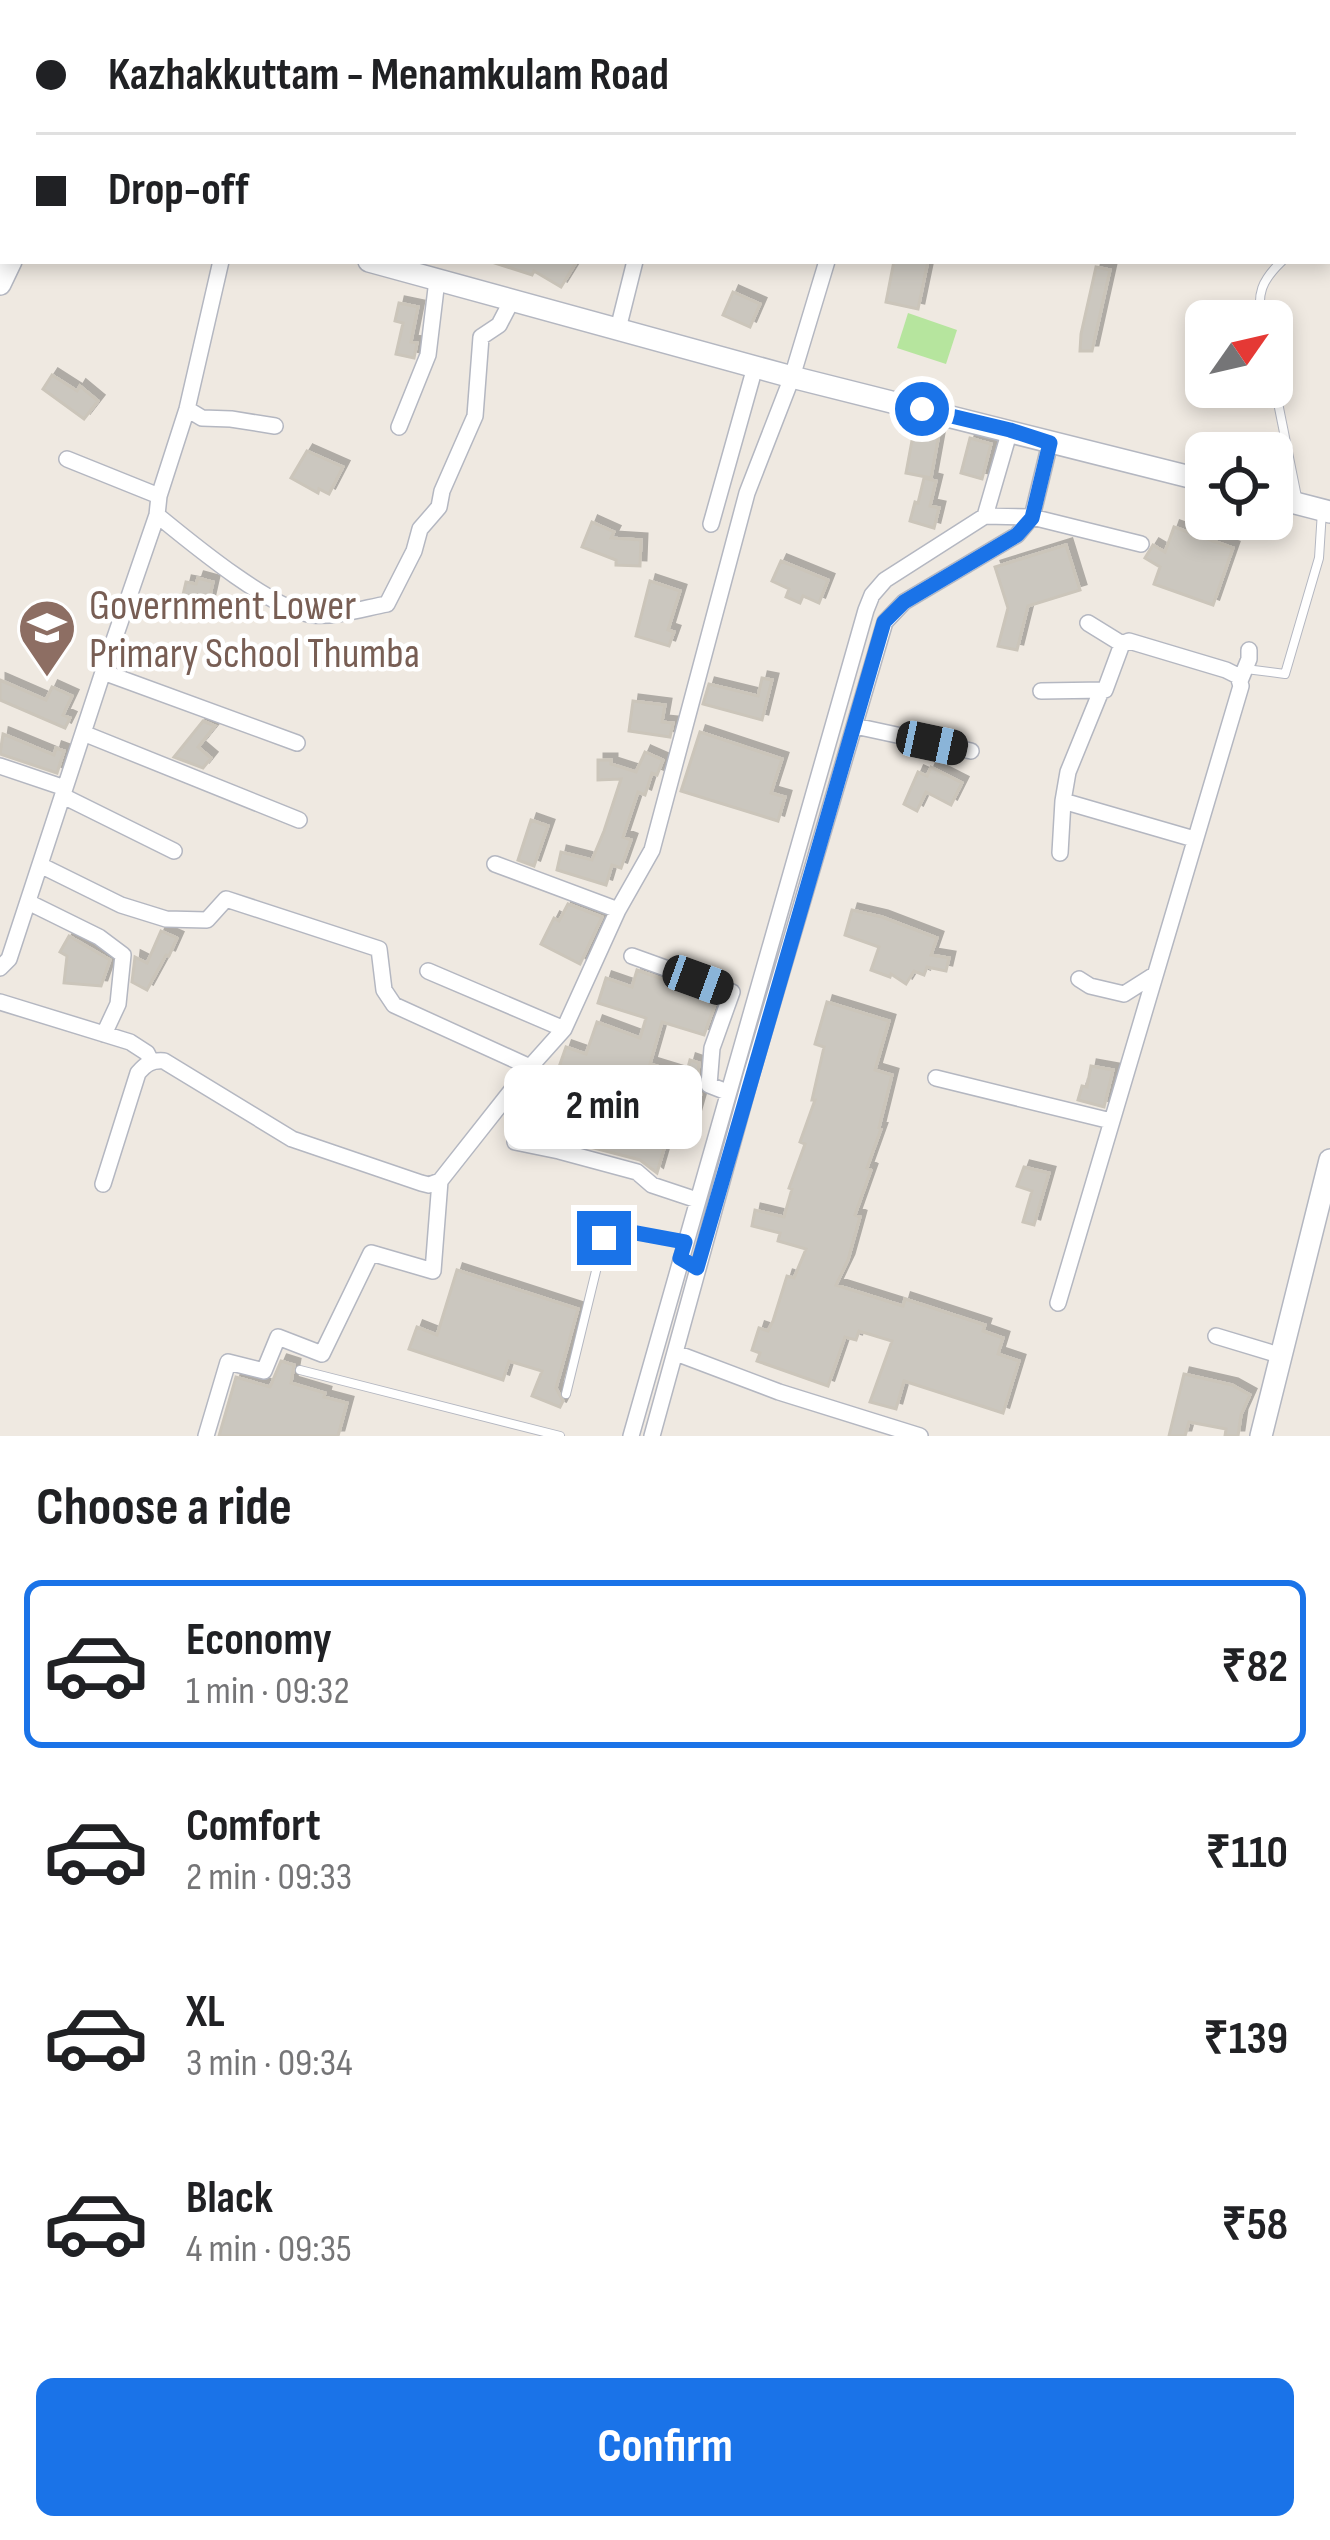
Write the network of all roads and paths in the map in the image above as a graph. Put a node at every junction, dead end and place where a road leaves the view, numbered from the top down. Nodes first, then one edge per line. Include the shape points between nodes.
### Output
1 (220, 264) edge
2 (380, 264) edge
3 (634, 264) edge
4 (826, 264) edge
5 (1279, 264) edge
6 (437, 280) junction
7 (512, 300) junction
8 (1259, 300) edge
9 (618, 329) junction
10 (755, 367) junction
11 (792, 377) junction
12 (1279, 408) edge
13 (187, 409) junction
14 (275, 426) dead end
15 (399, 427) dead end
16 (1010, 430) junction
17 (1050, 443) junction
18 (67, 458) dead end
19 (1185, 476) edge
20 (159, 496) junction
21 (1293, 502) edge
22 (1298, 503) junction
23 (1326, 511) edge
24 (157, 515) junction
25 (986, 516) junction
26 (1032, 518) junction
27 (711, 524) dead end
28 (1142, 544) dead end
29 (1088, 623) dead end
30 (1122, 644) junction
31 (1249, 650) dead end
32 (103, 672) junction
33 (1243, 675) junction
34 (1041, 691) dead end
35 (1101, 691) junction
36 (855, 726) junction
37 (83, 733) junction
38 (297, 743) dead end
39 (971, 751) dead end
40 (0, 766) edge
41 (820, 767) junction
42 (841, 772) junction
43 (64, 792) junction
44 (1063, 801) junction
45 (299, 820) dead end
46 (1194, 839) junction
47 (174, 851) dead end
48 (1060, 853) dead end
49 (495, 864) dead end
50 (40, 866) junction
51 (28, 902) junction
52 (618, 910) junction
53 (632, 956) dead end
54 (1, 970) edge
55 (428, 971) dead end
56 (1154, 975) junction
57 (1078, 979) dead end
58 (0, 1002) edge
59 (564, 1029) junction
60 (104, 1034) junction
61 (151, 1061) junction
62 (530, 1067) junction
63 (742, 1073) junction
64 (936, 1078) dead end
65 (728, 1092) junction
66 (1111, 1121) junction
67 (515, 1142) dead end
68 (1330, 1160) edge
69 (440, 1181) junction
70 (103, 1184) dead end
71 (697, 1200) junction
72 (682, 1250) junction
73 (697, 1268) junction
74 (1058, 1303) dead end
75 (1216, 1336) dead end
76 (676, 1352) junction
77 (1279, 1355) junction
78 (300, 1370) dead end
79 (649, 1370) junction
80 (669, 1380) junction
81 (566, 1394) dead end
82 (206, 1436) edge
83 (560, 1436) edge
84 (631, 1436) edge
85 (652, 1436) edge
86 (920, 1436) edge
87 (1261, 1436) edge

1 - 13 street
2 - 6 main road
3 - 9 street
4 - 11 street
5 - 8 lane
6 - 7 main road
6 - 15 street via 428,355
7 - 9 main road
7 - 24 street via 482,337 476,416 387,604 312,615 250,584
9 - 10 main road
10 - 11 main road
10 - 27 street
11 - 16 main road
11 - 52 street via 747,493 652,850
12 - 22 lane
13 - 14 street
13 - 20 street
16 - 17 main road
16 - 25 street
17 - 19 main road
17 - 26 street
18 - 20 street
20 - 24 street
21 - 22 main road
22 - 23 main road
23 - 33 lane via 1285,674
24 - 32 street
25 - 26 street
25 - 41 street via 872,595
26 - 28 street
26 - 36 street via 884,622
29 - 30 street
30 - 33 street
30 - 35 street
31 - 33 street
32 - 37 street
32 - 38 street
33 - 46 street
34 - 35 street
35 - 44 street
36 - 39 street
36 - 42 street
37 - 43 street
37 - 45 street
40 - 43 street
41 - 42 street
41 - 63 street
42 - 63 street
43 - 47 street
43 - 50 street
44 - 46 street
44 - 48 street
46 - 56 street
49 - 52 street
50 - 51 street
50 - 62 street via 166,919 207,920 226,899 379,949 394,1005
51 - 54 street
51 - 60 street via 122,955 118,1004
52 - 59 street
53 - 65 street via 731,992 709,1085
55 - 59 street
56 - 57 street via 1124,994
56 - 66 street
58 - 60 street
59 - 62 street
60 - 61 street via 139,1046
61 - 69 street via 164,1061 292,1139 422,1183
61 - 70 street via 138,1073
62 - 69 street
63 - 65 street
63 - 73 street
64 - 66 street
65 - 71 street
66 - 74 street
67 - 71 street via 637,1172
68 - 77 main road
69 - 82 street via 433,1271 371,1253 322,1354 278,1336 265,1371 228,1361
71 - 72 street
72 - 73 street
72 - 79 street
72 - 81 lane via 620,1230 604,1238
73 - 76 street
75 - 77 street
76 - 80 street
76 - 86 street
77 - 87 main road
78 - 83 lane
79 - 80 street
79 - 84 street
80 - 85 street

